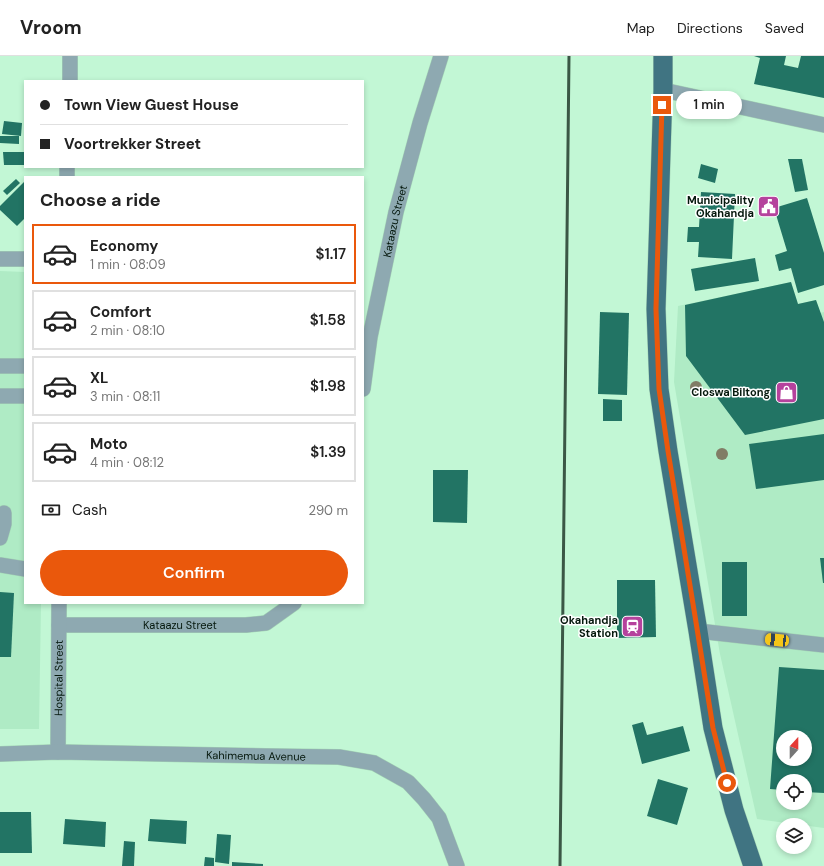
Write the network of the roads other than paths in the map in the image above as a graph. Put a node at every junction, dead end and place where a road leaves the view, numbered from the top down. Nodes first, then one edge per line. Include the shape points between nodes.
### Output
1 (70, 56) edge
2 (441, 56) edge
3 (663, 56) edge
4 (70, 80) edge
5 (663, 90) junction
6 (824, 125) edge
7 (0, 259) edge
8 (24, 259) edge
9 (0, 366) edge
10 (24, 366) edge
11 (364, 382) edge
12 (0, 396) edge
13 (24, 396) edge
14 (4, 513) dead end
15 (0, 538) edge
16 (0, 566) edge
17 (24, 569) edge
18 (59, 604) edge
19 (293, 604) edge
20 (59, 625) junction
21 (698, 631) junction
22 (824, 645) edge
23 (58, 752) junction
24 (0, 754) edge
25 (457, 866) edge
26 (753, 866) edge

1 - 4 street
2 - 11 street, Kataazu Street via 396,212 370,338
3 - 5 main road
5 - 6 street
5 - 21 main road via 656,309 659,389
7 - 8 street
9 - 10 street
12 - 13 street
14 - 15 street
16 - 17 street
18 - 20 street, Hospital Street
19 - 20 street, Kataazu Street via 266,623 246,625
20 - 23 street, Hospital Street
21 - 22 street
21 - 26 main road via 713,728 734,810
23 - 24 street, Kahimemua Avenue
23 - 25 street, Kahimemua Avenue via 339,757 374,763 408,782 424,799 439,818

